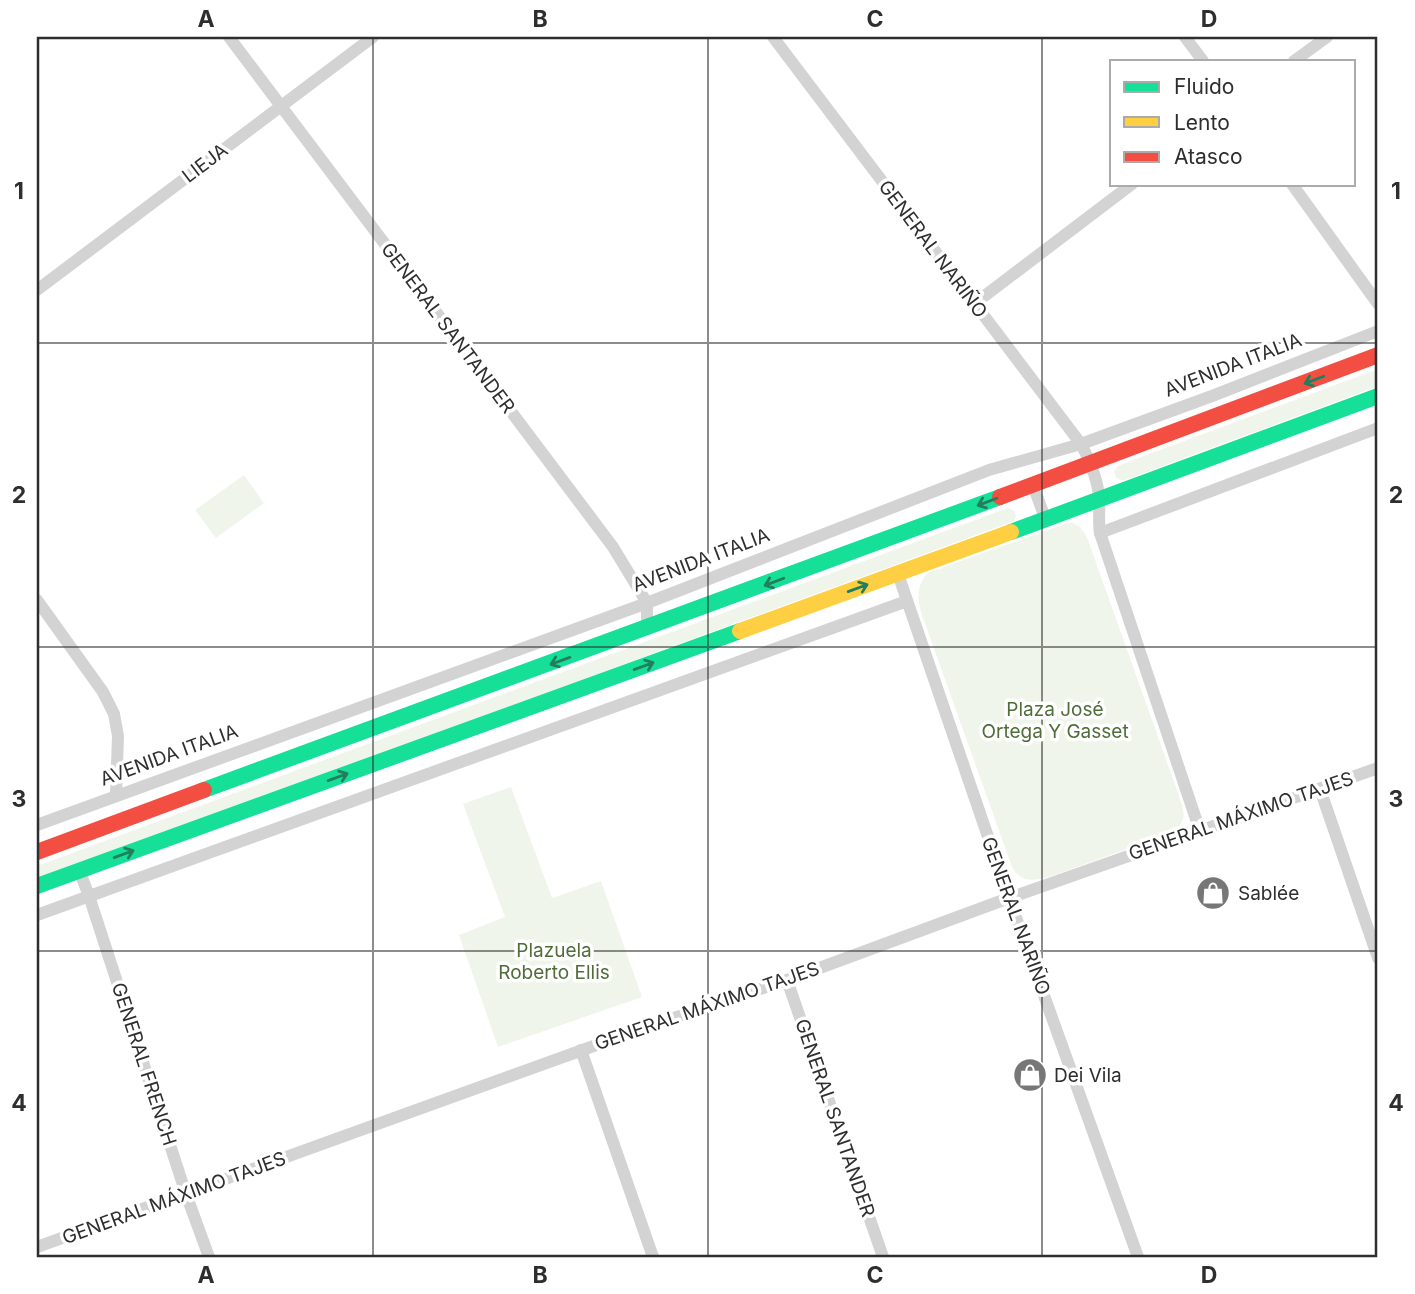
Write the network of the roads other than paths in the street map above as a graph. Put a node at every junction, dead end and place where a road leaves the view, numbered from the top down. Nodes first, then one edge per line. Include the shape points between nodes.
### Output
1 (229, 37) edge
2 (373, 37) edge
3 (773, 37) edge
4 (1185, 37) edge
5 (1327, 37) edge
6 (1202, 60) edge
7 (1295, 60) edge
8 (281, 106) junction
9 (1129, 186) edge
10 (1293, 186) edge
11 (37, 290) edge
12 (974, 304) junction
13 (1378, 304) edge
14 (1378, 331) edge
15 (1378, 355) edge
16 (1378, 396) edge
17 (1378, 428) edge
18 (1081, 444) junction
19 (1091, 463) junction
20 (1033, 485) junction
21 (1099, 499) junction
22 (1045, 518) junction
23 (1100, 533) junction
24 (898, 574) junction
25 (37, 600) edge
26 (907, 601) junction
27 (647, 603) junction
28 (647, 629) junction
29 (1378, 768) edge
30 (1320, 789) junction
31 (116, 796) junction
32 (37, 825) edge
33 (1200, 831) junction
34 (37, 852) edge
35 (79, 870) junction
36 (37, 886) edge
37 (89, 896) junction
38 (1009, 898) junction
39 (37, 915) edge
40 (1378, 958) edge
41 (787, 980) junction
42 (581, 1050) junction
43 (186, 1194) junction
44 (37, 1247) edge
45 (209, 1257) edge
46 (653, 1257) edge
47 (883, 1257) edge
48 (1138, 1257) edge

1 - 8 street, GENERAL SANTANDER
2 - 8 street, LIEJA
3 - 12 street, GENERAL NARIÑO
4 - 6 street
5 - 7 street
8 - 11 street, LIEJA
8 - 27 street, GENERAL SANTANDER via 613,547
9 - 12 street
10 - 13 street
12 - 18 street, GENERAL NARIÑO
14 - 18 street, AVENIDA ITALIA
15 -> 19 main road
16 - 21 main road
17 - 23 street
18 - 19 street, GENERAL NARIÑO
18 - 27 street, AVENIDA ITALIA via 989,470
19 - 20 main road
19 - 21 street, GENERAL NARIÑO
20 - 22 street
20 -> 28 main road
21 - 22 main road
21 - 23 street, GENERAL NARIÑO
22 - 24 main road
23 - 33 street, GENERAL NARIÑO
24 - 26 street, GENERAL NARIÑO
35 -> 24 main road
25 - 31 street via 114,714
26 - 37 street
26 - 38 street, GENERAL NARIÑO
27 - 28 street
27 - 31 street, AVENIDA ITALIA
28 -> 34 main road
29 - 30 street, GENERAL MÁXIMO TAJES
30 - 33 street, GENERAL MÁXIMO TAJES
30 - 40 street
31 - 32 street, AVENIDA ITALIA
33 - 38 street, GENERAL MÁXIMO TAJES
35 - 36 main road
35 - 37 street, GENERAL FRENCH
37 - 39 street
37 - 43 street, GENERAL FRENCH
38 - 41 street, GENERAL MÁXIMO TAJES
38 - 48 street, GENERAL NARIÑO
41 - 42 street, GENERAL MÁXIMO TAJES
41 - 47 street, GENERAL SANTANDER
42 - 43 street, GENERAL MÁXIMO TAJES
42 - 46 street
43 - 44 street, GENERAL MÁXIMO TAJES
43 - 45 street, GENERAL FRENCH

